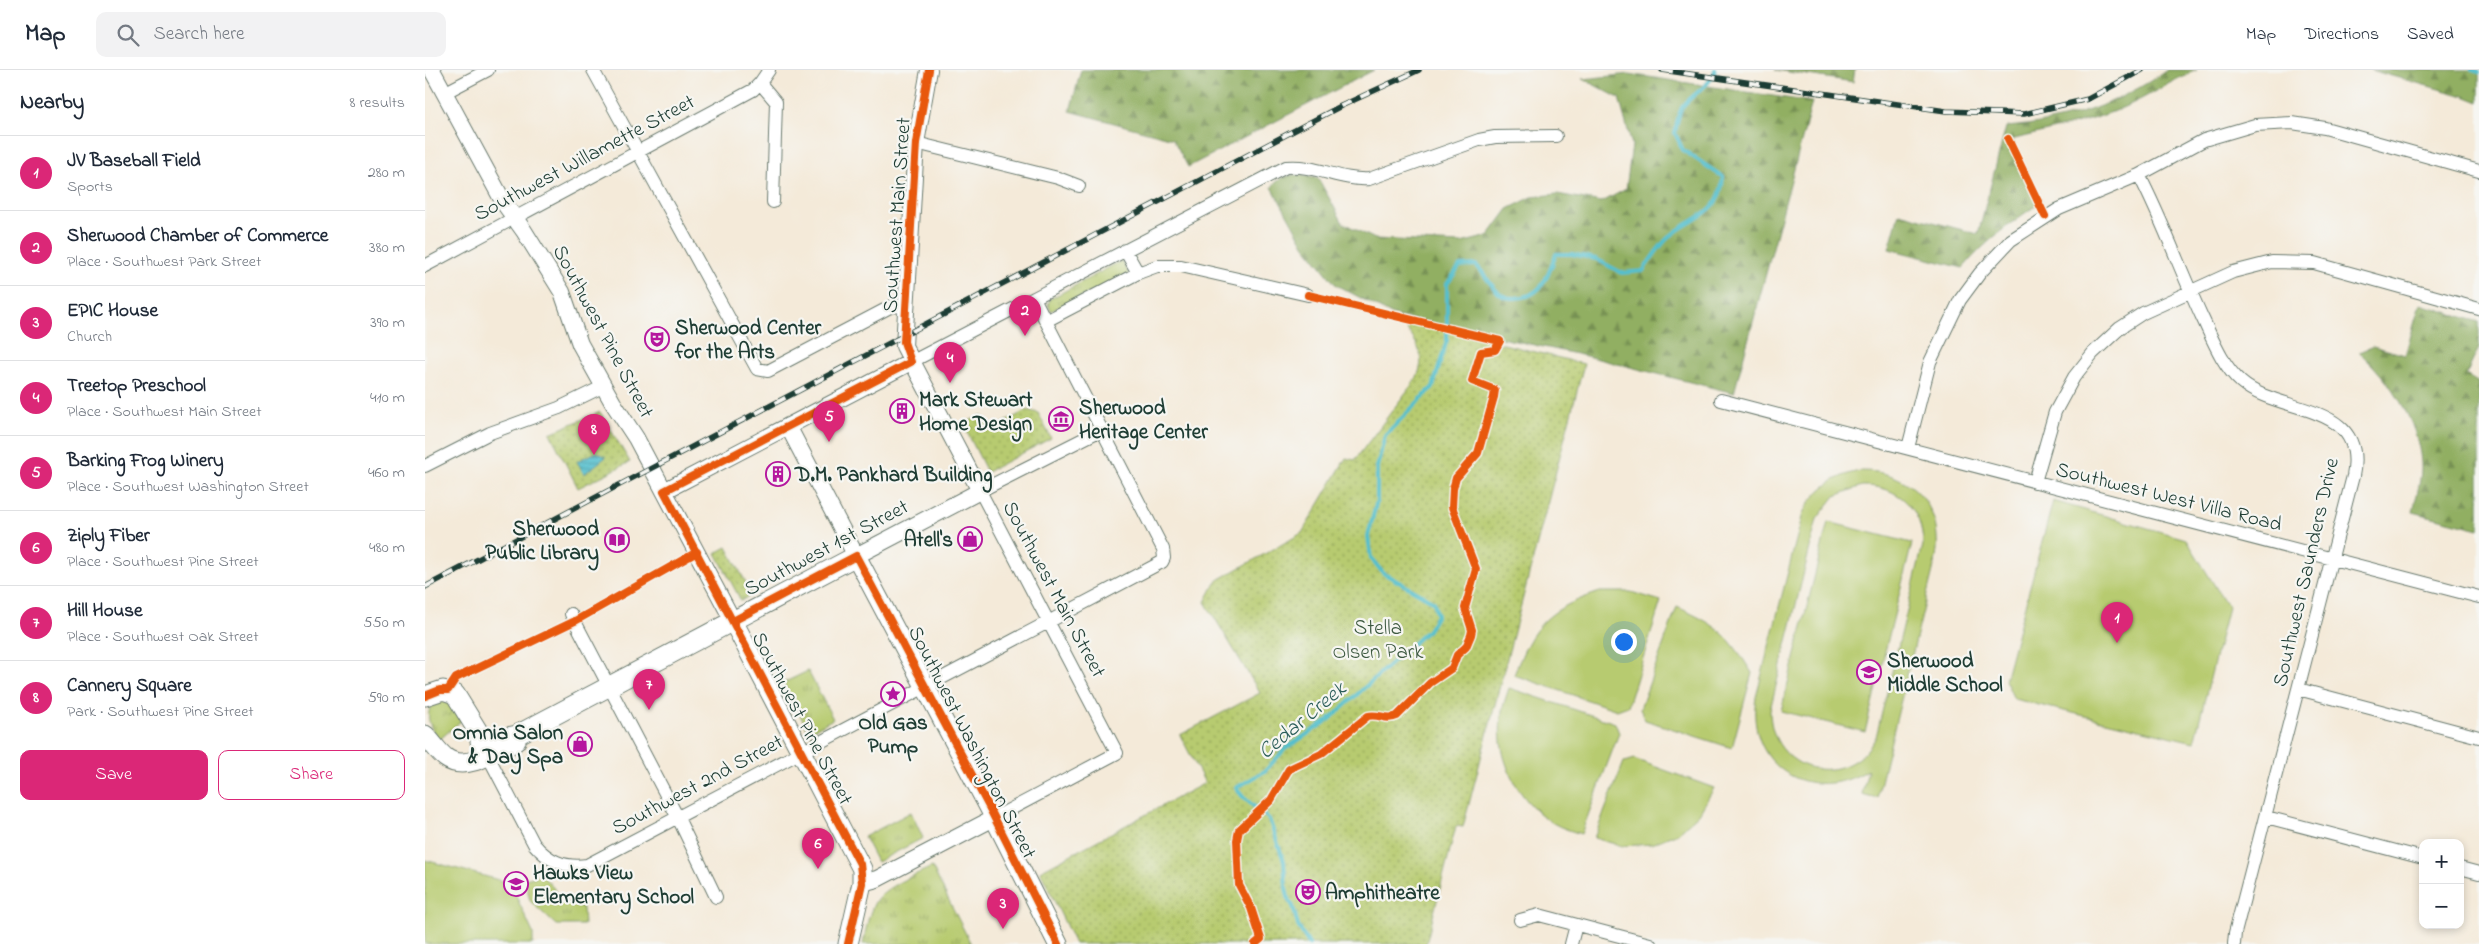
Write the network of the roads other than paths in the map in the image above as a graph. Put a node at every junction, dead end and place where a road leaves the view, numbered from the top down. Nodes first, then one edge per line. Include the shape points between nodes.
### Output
1 (432, 70) edge
2 (487, 70) edge
3 (593, 70) edge
4 (769, 70) edge
5 (929, 70) edge
6 (760, 83) junction
7 (444, 92) junction
8 (1556, 136) dead end
9 (916, 144) junction
10 (637, 152) junction
11 (2479, 171) edge
12 (2139, 175) junction
13 (1079, 186) dead end
14 (773, 202) dead end
15 (515, 218) junction
16 (1125, 250) junction
17 (425, 266) edge
18 (1138, 273) junction
19 (2190, 292) junction
20 (1308, 295) dead end
21 (1034, 298) junction
22 (906, 307) junction
23 (2479, 310) edge
24 (1047, 321) junction
25 (911, 362) junction
26 (603, 386) junction
27 (1721, 400) dead end
28 (788, 426) junction
29 (1103, 429) junction
30 (1907, 448) junction
31 (425, 466) edge
32 (2035, 482) junction
33 (664, 491) junction
34 (980, 492) junction
35 (856, 556) junction
36 (2332, 559) junction
37 (2479, 597) edge
38 (571, 614) dead end
39 (733, 621) junction
40 (1048, 621) junction
41 (609, 686) junction
42 (925, 687) junction
43 (2298, 689) junction
44 (426, 697) edge
45 (425, 735) edge
46 (517, 735) junction
47 (480, 736) junction
48 (2479, 737) edge
49 (801, 752) junction
50 (481, 758) junction
51 (2266, 817) junction
52 (678, 818) junction
53 (994, 818) junction
54 (2419, 857) edge
55 (2464, 869) edge
56 (2479, 873) edge
57 (862, 883) junction
58 (716, 897) dead end
59 (1520, 920) dead end
60 (1576, 925) junction
61 (848, 944) edge
62 (1058, 944) edge
63 (1571, 944) edge
64 (1650, 944) edge
65 (2234, 944) edge

1 - 7 street, Southwest Pine Street
2 - 7 street
3 - 10 street
4 - 6 street
5 - 9 street, Southwest Main Street
6 - 10 street, Southwest Willamette Street
6 - 14 street via 776,102
7 - 15 street, Southwest Pine Street
8 - 16 street via 1479,140 1369,178 1352,178 1306,166 1286,167
9 - 13 street via 1058,178
9 - 22 street, Southwest Main Street
10 - 15 street, Southwest Willamette Street
10 - 22 street via 742,345 763,372 892,306
11 - 12 street via 2325,128 2273,123 2219,134
12 - 19 street, Southwest Saunders Drive
12 - 30 street via 2045,216 2011,240 1980,273 1960,300 1935,350
15 - 17 street, Southwest Willamette Street
15 - 26 street, Southwest Pine Street via 562,292 580,344
16 - 18 street
16 - 21 street
18 - 20 street via 1157,266 1181,266
18 - 24 street
19 - 23 street via 2247,267 2305,261
19 - 32 street via 2130,321 2093,353 2074,377 2055,412
19 - 36 street, Southwest Saunders Drive via 2220,354 2241,381 2273,399 2323,414 2348,438 2353,448 2355,467
21 - 24 street
21 - 25 street
22 - 25 street, Southwest Main Street via 904,346
24 - 29 street
25 - 28 street
25 - 34 street, Southwest Main Street
26 - 31 street via 553,410 490,433
26 - 33 street, Southwest Pine Street
27 - 30 street, Southwest West Villa Road
28 - 33 street
28 - 35 street, Southwest Washington Street
29 - 34 street, Southwest 1st Street
29 - 40 street, Southwest 2nd Street via 1163,549 1164,558 1157,565
30 - 32 street, Southwest West Villa Road
32 - 36 street, Southwest West Villa Road
33 - 39 street, Southwest Pine Street
34 - 35 street, Southwest 1st Street
34 - 40 street, Southwest Main Street
35 - 39 main road, Southwest 1st Street
35 - 42 main road, Southwest Washington Street
36 - 37 street, Southwest West Villa Road
36 - 43 street, Southwest Saunders Drive
38 - 41 street
39 - 41 main road, Southwest 1st Street
39 - 49 main road, Southwest Pine Street
40 - 42 street, Southwest 2nd Street
40 - 53 street, Southwest Main Street via 1117,753
41 - 46 main road, Southwest 1st Street
41 - 52 street
42 - 49 street, Southwest 2nd Street
42 - 53 main road, Southwest Washington Street
43 - 48 street
43 - 51 street, Southwest Saunders Drive
44 - 47 main road via 448,690 457,696
45 - 50 main road, Southwest 1st Street via 448,760 460,763
46 - 47 main road, Southwest 1st Street via 493,740
46 - 50 main road, Southwest 1st Street via 516,741
47 - 50 main road
49 - 52 street, Southwest 2nd Street
49 - 57 main road, Southwest Pine Street via 861,864
50 - 52 street, Southwest 2nd Street via 534,844 543,855 563,865 575,866 598,860
51 - 54 street
51 - 65 street, Southwest Saunders Drive
52 - 58 street
53 - 57 street via 877,879
53 - 62 main road, Southwest Washington Street
55 - 56 street
57 - 61 main road
59 - 60 street via 1539,915
60 - 63 street
60 - 64 street

